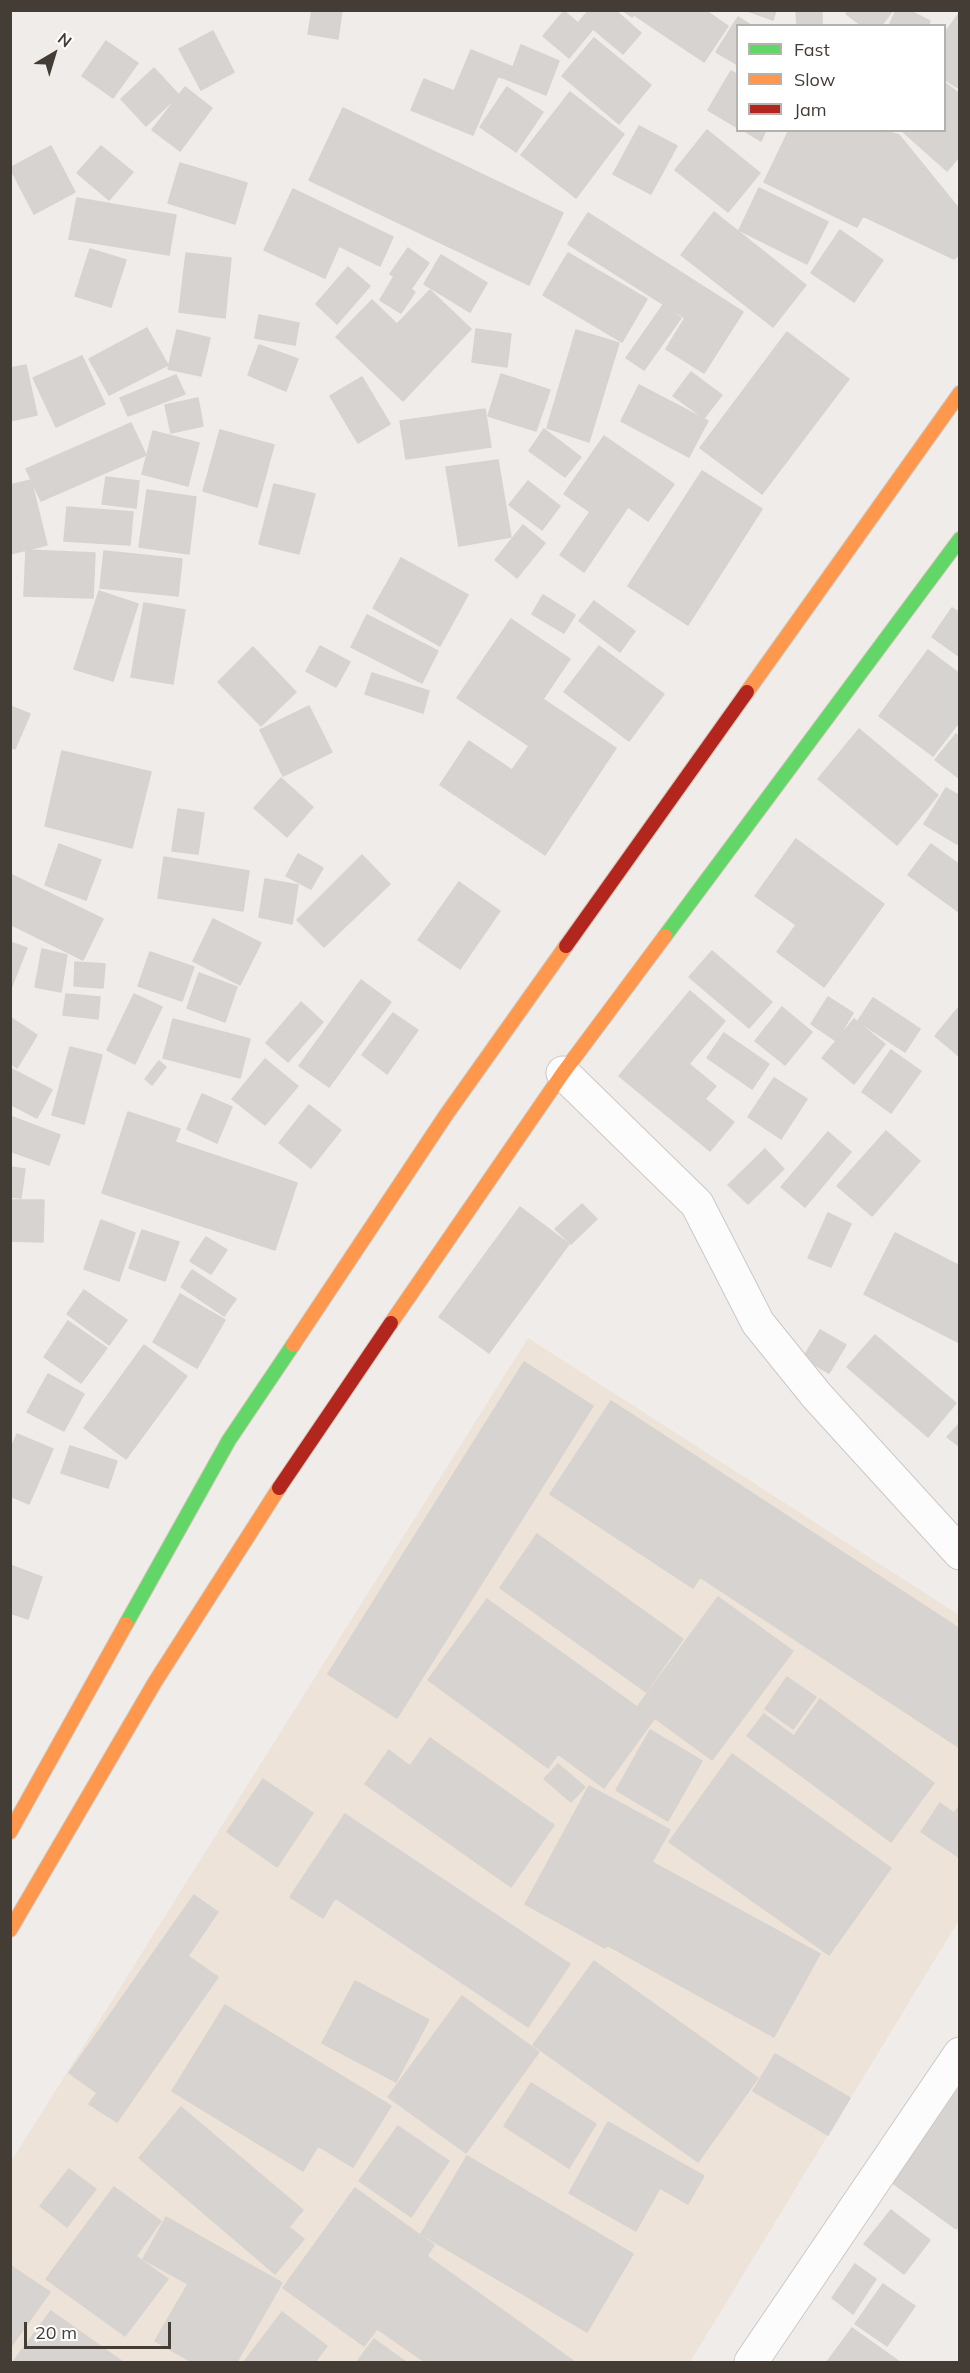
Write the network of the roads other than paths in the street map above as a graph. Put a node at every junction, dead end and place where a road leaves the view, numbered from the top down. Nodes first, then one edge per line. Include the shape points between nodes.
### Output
1 (960, 393) edge
2 (960, 539) edge
3 (563, 1073) junction
4 (960, 1553) edge
5 (10, 1832) edge
6 (10, 1930) edge
7 (960, 2054) edge
8 (751, 2362) edge

1 - 5 main road via 446,1115 229,1440
2 - 3 main road
3 - 4 street via 697,1204 758,1323 817,1396
3 - 6 main road via 307,1446 155,1682
7 - 8 street

